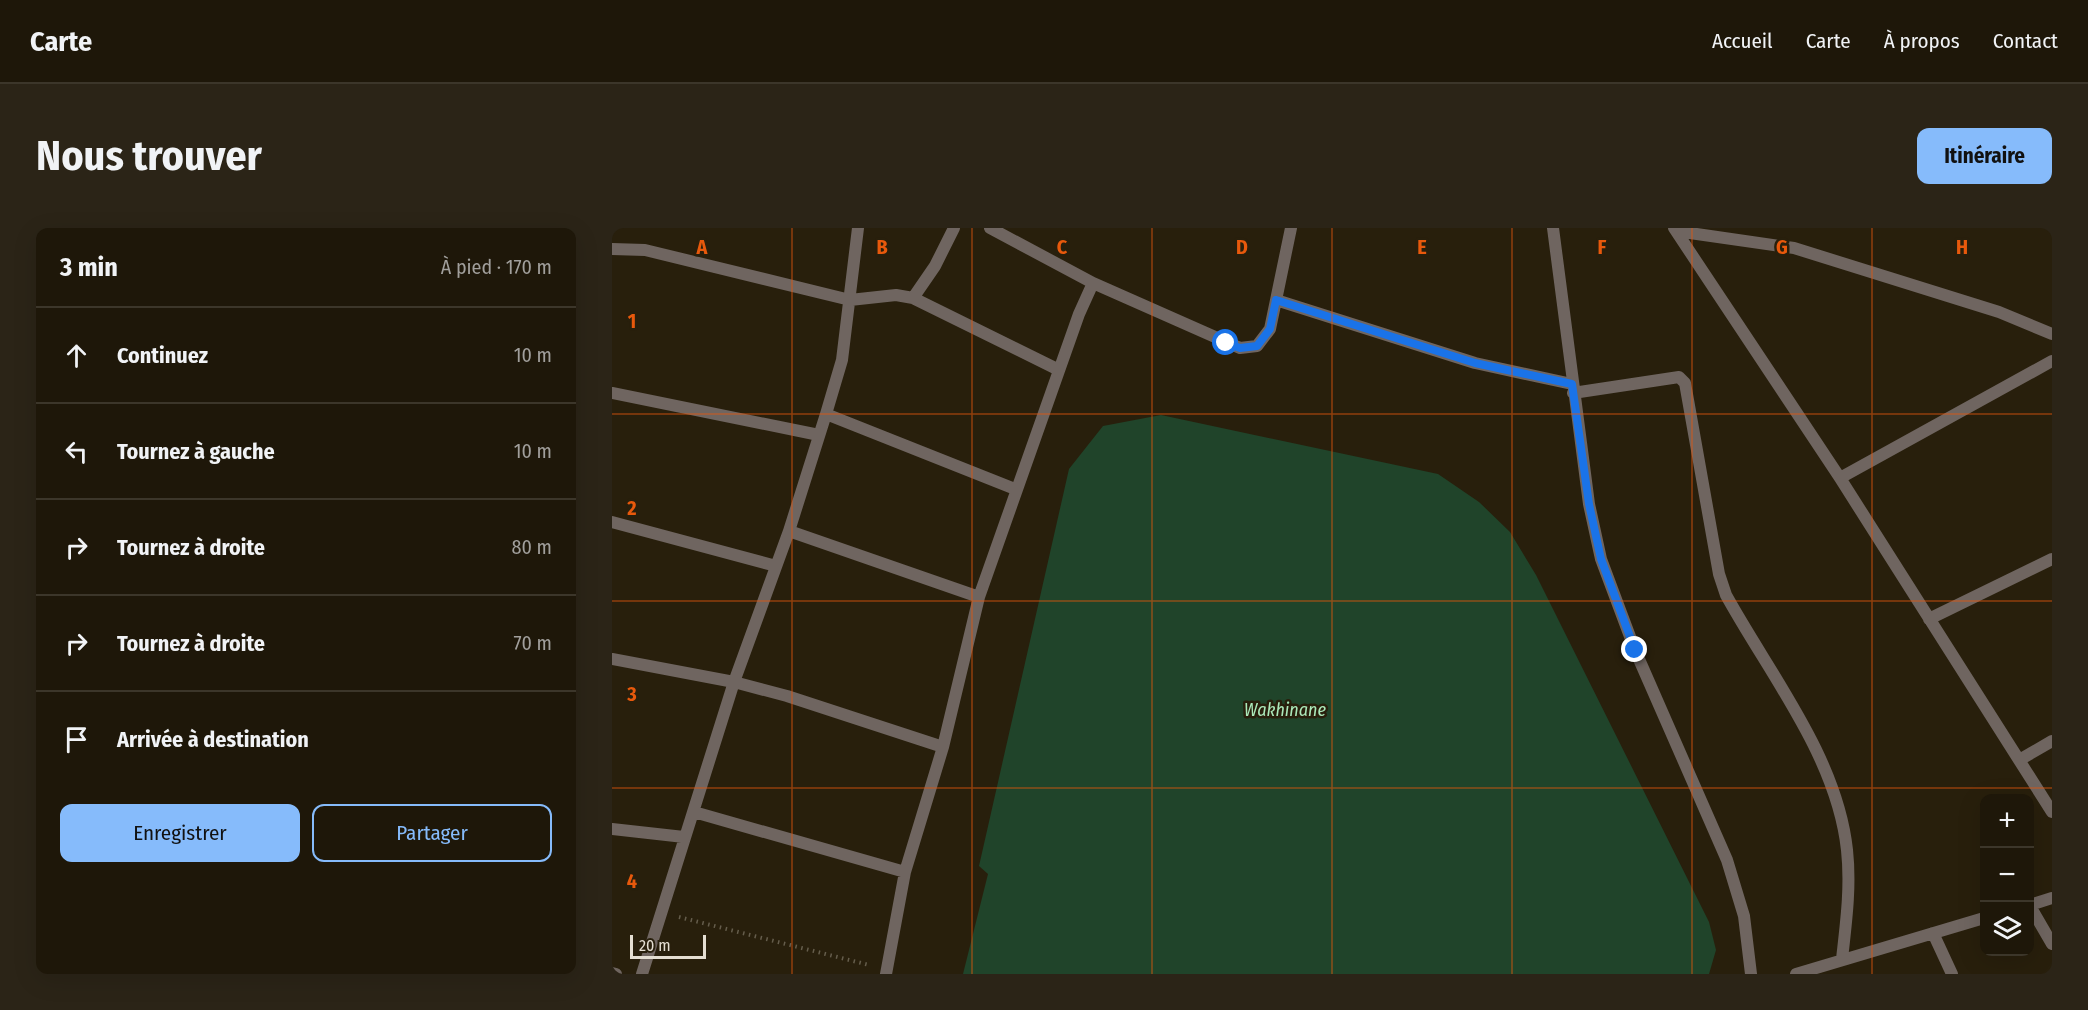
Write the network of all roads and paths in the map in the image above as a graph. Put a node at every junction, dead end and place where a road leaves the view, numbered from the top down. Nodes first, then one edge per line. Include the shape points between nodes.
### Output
1 (858, 228) edge
2 (954, 228) edge
3 (990, 228) edge
4 (1291, 228) edge
5 (1553, 228) edge
6 (1675, 229) edge
7 (612, 249) edge
8 (1093, 283) junction
9 (913, 298) junction
10 (850, 300) junction
11 (1276, 300) junction
12 (2052, 334) edge
13 (2052, 361) edge
14 (1059, 370) junction
15 (1573, 388) junction
16 (612, 393) edge
17 (826, 414) junction
18 (819, 435) junction
19 (1840, 478) junction
20 (1015, 489) junction
21 (612, 522) edge
22 (789, 531) junction
23 (2052, 559) edge
24 (776, 566) junction
25 (979, 597) junction
26 (1929, 618) junction
27 (612, 659) edge
28 (734, 682) junction
29 (2052, 741) edge
30 (943, 747) junction
31 (2021, 759) junction
32 (694, 812) junction
33 (2052, 812) edge
34 (612, 829) edge
35 (684, 837) junction
36 (905, 872) junction
37 (2052, 898) edge
38 (2034, 904) edge
39 (661, 912) junction
40 (2034, 912) edge
41 (1980, 919) edge
42 (1933, 933) junction
43 (2052, 944) edge
44 (1842, 959) junction
45 (886, 972) edge
46 (642, 974) edge
47 (1751, 974) edge
48 (1796, 974) edge
49 (1952, 974) edge

1 - 10 street
2 - 9 street
3 - 8 street
4 - 11 street
5 - 15 street
6 - 12 street via 1794,248 1999,312
6 - 19 street
7 - 10 street via 645,250
8 - 11 street via 1240,348 1257,346 1265,339
8 - 14 street
9 - 10 street via 896,295
9 - 14 street
10 - 17 street via 842,360
11 - 15 street via 1475,363
13 - 19 street
14 - 20 street
15 - 44 street via 1679,377 1685,383 1726,595 1802,724 1842,822 1850,895
15 - 47 street via 1601,559 1635,650 1728,860 1744,916
16 - 18 street
17 - 18 street
17 - 20 street
18 - 22 street
19 - 26 street
20 - 25 street
21 - 24 street
22 - 24 street
22 - 25 street
23 - 26 street
24 - 28 street
25 - 30 street
26 - 31 street
27 - 28 street
28 - 30 street
28 - 32 street
29 - 31 street
30 - 36 street
31 - 33 street
32 - 35 street
32 - 36 street
34 - 35 street
35 - 39 street
36 - 45 street
37 - 38 street
39 - 45 path
39 - 46 street
40 - 43 street
41 - 42 street
42 - 44 street
42 - 49 street
44 - 48 street

